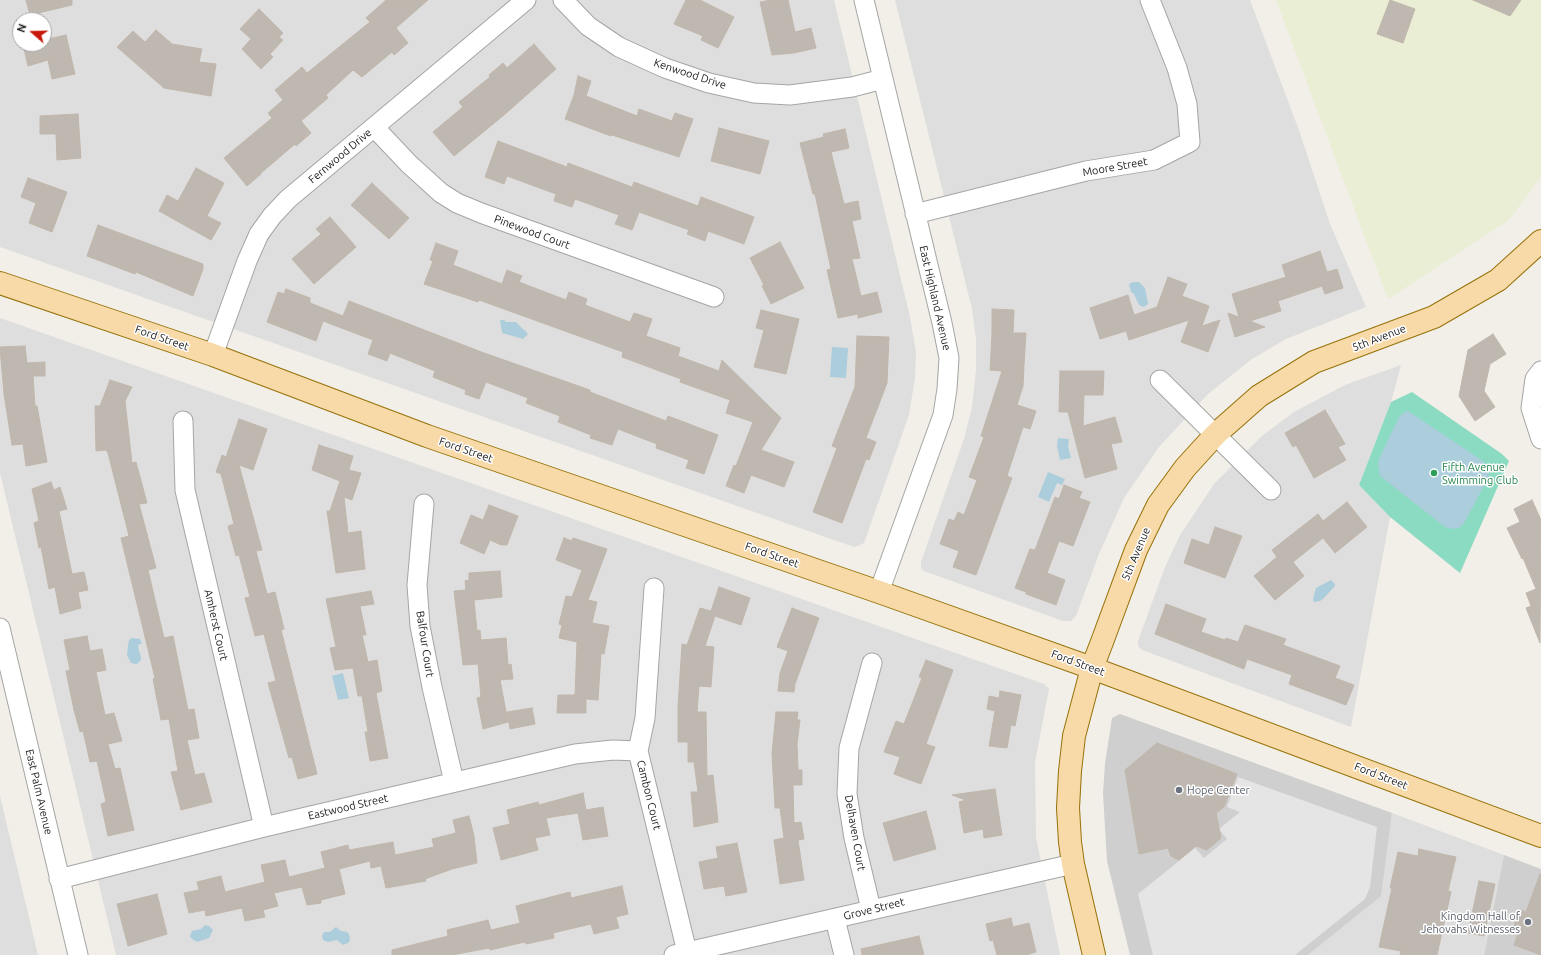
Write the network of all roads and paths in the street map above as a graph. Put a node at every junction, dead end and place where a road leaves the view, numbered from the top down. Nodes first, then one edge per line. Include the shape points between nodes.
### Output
1 (526, 0) edge
2 (563, 0) edge
3 (864, 0) edge
4 (1150, 0) edge
5 (883, 79) junction
6 (374, 127) junction
7 (915, 214) junction
8 (1541, 241) edge
9 (0, 283) edge
10 (714, 297) dead end
11 (213, 355) junction
12 (1541, 371) edge
13 (1160, 380) dead end
14 (183, 421) dead end
15 (1216, 434) junction
16 (1541, 439) edge
17 (1271, 490) dead end
18 (424, 504) dead end
19 (654, 588) dead end
20 (879, 592) junction
21 (0, 628) edge
22 (872, 663) dead end
23 (1092, 668) junction
24 (638, 751) junction
25 (454, 782) junction
26 (264, 827) junction
27 (1541, 836) edge
28 (1073, 864) junction
29 (60, 879) junction
30 (871, 909) junction
31 (835, 918) junction
32 (680, 953) edge
33 (78, 955) edge
34 (844, 955) edge
35 (1094, 955) edge

1 - 6 street, Fernwood Drive
2 - 5 street, Kenwood Drive via 588,26 619,47 665,68 709,83 754,93 790,95
3 - 5 street, East Highland Avenue
4 - 7 street, Moore Street via 1177,68 1187,104 1190,142 1154,160 1086,171
5 - 7 street, East Highland Avenue
6 - 10 street, Pinewood Court via 409,164 441,193 457,203 481,214
6 - 11 street, Fernwood Drive via 288,199 259,234
7 - 20 street, East Highland Avenue via 949,358 947,389 942,415
8 - 15 main road, 5th Avenue via 1498,280 1434,317 1314,362 1259,396
9 - 11 main road, Ford Street
11 - 20 main road, Ford Street via 426,436
12 - 16 street via 1535,379 1531,408
13 - 15 street
14 - 26 street, Amherst Court via 184,490
15 - 17 street
15 - 23 main road, 5th Avenue via 1185,468 1158,505 1136,550
18 - 25 street, Balfour Court via 417,585 420,626
19 - 24 street, Cambon Court via 645,718
20 - 23 main road, Ford Street
21 - 29 street, East Palm Avenue
22 - 30 street, Delhaven Court via 850,748 847,794 854,838
23 - 27 main road, Ford Street
23 - 28 main road via 1074,736 1070,771 1068,808
24 - 25 street, Eastwood Street via 612,750 575,754
24 - 32 street, Cambon Court
25 - 26 street, Eastwood Street
26 - 29 street, Eastwood Street
28 - 30 street, Grove Street
28 - 35 main road
29 - 33 street, East Palm Avenue
30 - 31 street, Grove Street
31 - 32 street, Grove Street
31 - 34 street

